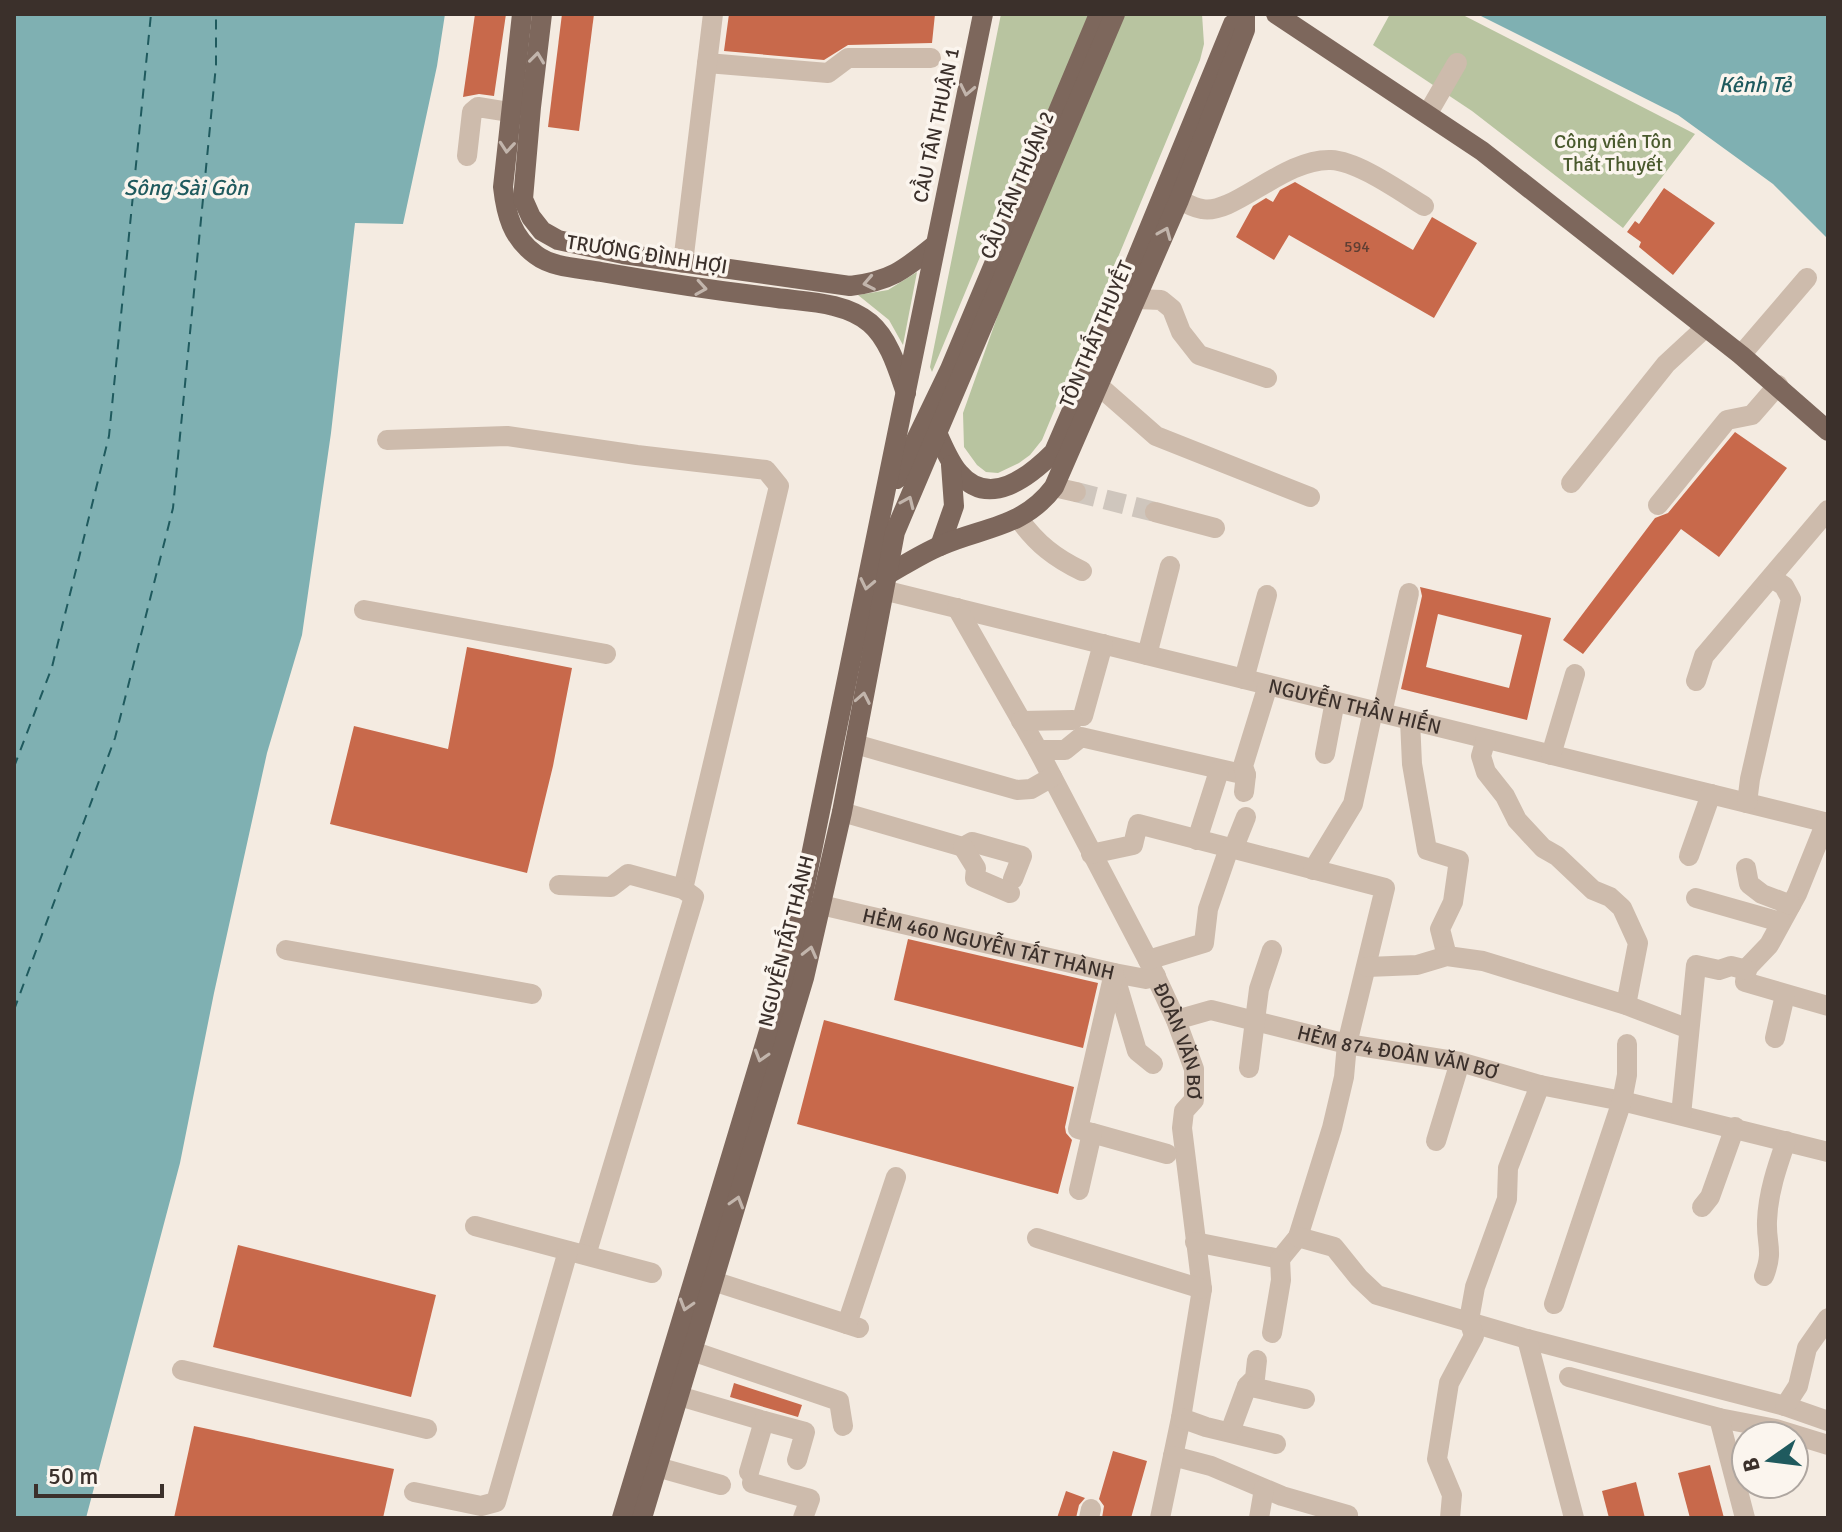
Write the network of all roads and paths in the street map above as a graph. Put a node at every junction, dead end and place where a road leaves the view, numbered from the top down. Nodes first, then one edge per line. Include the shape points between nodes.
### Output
1 (522, 14) edge
2 (542, 14) edge
3 (713, 14) edge
4 (983, 14) edge
5 (1099, 14) edge
6 (1115, 14) edge
7 (1276, 14) edge
8 (1244, 16) edge
9 (931, 58) dead end
10 (707, 63) junction
11 (1457, 63) dead end
12 (510, 112) junction
13 (1428, 113) junction
14 (467, 156) dead end
15 (1179, 200) junction
16 (1424, 206) dead end
17 (935, 245) junction
18 (683, 263) junction
19 (1807, 278) dead end
20 (664, 283) junction
21 (1130, 296) junction
22 (1706, 327) junction
23 (1741, 355) junction
24 (956, 372) junction
25 (1267, 378) dead end
26 (1778, 385) junction
27 (1099, 386) junction
28 (907, 396) junction
29 (1828, 431) edge
30 (938, 435) junction
31 (387, 440) dead end
32 (950, 460) junction
33 (1571, 483) dead end
34 (1054, 487) junction
35 (1076, 492) tunnel mouth
36 (1310, 497) dead end
37 (1658, 505) dead end
38 (883, 508) junction
39 (1828, 510) edge
40 (1155, 512) tunnel mouth
41 (1019, 519) junction
42 (1215, 528) dead end
43 (940, 546) junction
44 (1170, 566) dead end
45 (1082, 571) dead end
46 (1772, 578) junction
47 (884, 583) junction
48 (1409, 593) dead end
49 (1267, 595) dead end
50 (957, 608) junction
51 (364, 610) dead end
52 (1103, 644) junction
53 (606, 654) dead end
54 (1147, 655) junction
55 (1575, 674) dead end
56 (1244, 679) junction
57 (1696, 681) dead end
58 (1268, 685) junction
59 (1335, 701) junction
60 (1377, 712) junction
61 (1410, 720) junction
62 (1021, 721) junction
63 (1486, 739) junction
64 (855, 744) junction
65 (1038, 750) junction
66 (1325, 754) dead end
67 (1551, 755) junction
68 (1219, 771) junction
69 (1052, 777) junction
70 (1711, 794) junction
71 (1747, 803) junction
72 (842, 812) junction
73 (1246, 817) dead end
74 (1827, 823) edge
75 (1197, 840) junction
76 (963, 847) junction
77 (1232, 849) junction
78 (1091, 854) junction
79 (1689, 856) dead end
80 (1746, 868) dead end
81 (1313, 870) junction
82 (559, 885) dead end
83 (683, 889) junction
84 (1696, 898) dead end
85 (1797, 903) junction
86 (821, 905) junction
87 (286, 950) dead end
88 (1272, 950) dead end
89 (1447, 956) junction
90 (1367, 967) junction
91 (1152, 968) junction
92 (1747, 970) junction
93 (1114, 973) junction
94 (532, 994) dead end
95 (1785, 995) junction
96 (1827, 1002) edge
97 (1626, 1005) junction
98 (1176, 1020) junction
99 (1254, 1021) junction
100 (1689, 1029) junction
101 (1775, 1038) dead end
102 (1347, 1044) junction
103 (1627, 1044) dead end
104 (1460, 1062) junction
105 (1153, 1064) dead end
106 (1249, 1068) dead end
107 (1540, 1085) junction
108 (1622, 1101) junction
109 (1681, 1115) junction
110 (1735, 1127) junction
111 (1092, 1133) junction
112 (1436, 1141) dead end
113 (1786, 1141) junction
114 (1828, 1152) edge
115 (1167, 1154) dead end
116 (896, 1177) dead end
117 (1079, 1190) dead end
118 (1702, 1207) dead end
119 (475, 1226) dead end
120 (1298, 1237) junction
121 (1037, 1238) dead end
122 (1195, 1242) junction
123 (577, 1253) junction
124 (1280, 1259) junction
125 (652, 1273) dead end
126 (1764, 1276) dead end
127 (713, 1281) junction
128 (1202, 1289) junction
129 (1554, 1304) dead end
130 (1828, 1318) edge
131 (1469, 1320) junction
132 (1272, 1333) dead end
133 (1527, 1339) junction
134 (692, 1351) junction
135 (1257, 1360) dead end
136 (182, 1370) dead end
137 (1569, 1377) dead end
138 (1247, 1386) junction
139 (679, 1396) junction
140 (1305, 1399) dead end
141 (1785, 1406) junction
142 (1181, 1418) junction
143 (1719, 1418) junction
144 (764, 1421) junction
145 (1828, 1421) edge
146 (843, 1426) dead end
147 (427, 1429) dead end
148 (1230, 1432) junction
149 (1276, 1444) dead end
150 (1828, 1445) edge
151 (1173, 1456) junction
152 (797, 1460) dead end
153 (657, 1467) junction
154 (721, 1485) dead end
155 (1264, 1489) junction
156 (414, 1492) dead end
157 (1348, 1515) dead end
158 (622, 1518) edge
159 (642, 1518) edge
160 (803, 1518) edge
161 (1160, 1518) edge
162 (1259, 1518) edge
163 (1450, 1518) edge
164 (1574, 1518) edge
165 (1745, 1518) edge

1 - 12 main road, TRƯƠNG ĐÌNH HỢI
18 -> 2 main road, TRƯƠNG ĐÌNH HỢI via 558,240 531,217 523,199
3 - 10 street
4 -> 17 main road, CẦU TÂN THUẬN 1
5 - 24 main road, CẦU TÂN THUẬN 2
6 - 24 main road, CẦU TÂN THUẬN 2
7 - 13 main road
8 - 15 main road, TÔN THẤT THUYẾT via 1245,30
8 - 21 main road, TÔN THẤT THUYẾT via 1233,24
9 - 10 street via 848,58 828,73
10 - 18 street
11 - 13 street
12 - 14 street via 478,107 472,112
12 -> 20 main road, TRƯƠNG ĐÌNH HỢI via 503,187 506,213 527,248 559,265
13 - 22 main road
15 - 16 street via 1205,210 1230,205 1282,173 1332,160
21 -> 15 main road, TÔN THẤT THUYẾT
17 -> 18 main road, TRƯƠNG ĐÌNH HỢI via 900,273 850,286
17 - 28 main road, NGUYỄN TẤT THÀNH
18 - 20 main road
19 - 23 street
20 -> 28 main road, TRƯƠNG ĐÌNH HỢI via 847,309 876,330
21 - 25 street via 1161,300 1172,309 1199,355
21 - 27 main road, TÔN THẤT THUYẾT
21 - 32 main road, TÔN THẤT THUYẾT via 1054,452 1039,467 994,491 967,482
22 - 23 main road
22 - 33 street via 1666,364
23 - 26 main road
24 - 30 main road, NGUYỄN TẤT THÀNH
24 - 38 main road, NGUYỄN TẤT THÀNH
26 - 29 main road
26 - 37 street via 1752,415 1727,420
27 - 34 main road, TÔN THẤT THUYẾT
27 - 36 street via 1156,436
28 - 38 main road, NGUYỄN TẤT THÀNH
30 - 32 main road
47 -> 30 main road, NGUYỄN TẤT THÀNH via 895,532
31 - 83 street via 507,436 766,470 779,486
32 - 43 main road via 954,506
34 - 35 street
34 - 41 main road, TÔN THẤT THUYẾT
38 -> 158 main road, NGUYỄN TẤT THÀNH via 788,968
39 - 46 street
40 - 42 street
41 - 43 main road, TÔN THẤT THUYẾT
41 - 45 street via 1057,559
43 - 47 main road, TÔN THẤT THUYẾT
44 - 54 street
46 - 57 street via 1704,656
46 - 71 street via 1791,599
47 - 50 street, NGUYỄN THẦN HIẾN
64 -> 47 main road, NGUYỄN TẤT THÀNH
48 - 60 street
49 - 56 street
50 - 52 street, NGUYỄN THẦN HIẾN
50 - 62 street, ĐOÀN VĂN BƠ
51 - 53 street
52 - 54 street, NGUYỄN THẦN HIẾN
52 - 62 street via 1078,718
54 - 56 street, NGUYỄN THẦN HIẾN
55 - 67 street
56 - 58 street, NGUYỄN THẦN HIẾN
58 - 59 street, NGUYỄN THẦN HIẾN
58 - 68 street via 1243,766 1245,784
59 - 60 street, NGUYỄN THẦN HIẾN
59 - 66 street
60 - 61 street, NGUYỄN THẦN HIẾN
60 - 81 street via 1353,804
61 - 63 street, NGUYỄN THẦN HIẾN
61 - 89 street via 1427,850 1459,860 1453,902 1440,929
62 - 65 street, ĐOÀN VĂN BƠ
63 - 67 street, NGUYỄN THẦN HIẾN
63 - 97 street via 1481,756 1486,772 1517,820 1593,890 1622,908 1638,943
64 - 69 street via 1017,790
64 - 72 main road, NGUYỄN TẤT THÀNH
65 - 68 street via 1065,750 1081,737
65 - 69 street, ĐOÀN VĂN BƠ
67 - 70 street, NGUYỄN THẦN HIẾN
68 - 75 street
69 - 78 street, ĐOÀN VĂN BƠ
70 - 71 street, NGUYỄN THẦN HIẾN
70 - 79 street
71 - 74 street, NGUYỄN THẦN HIẾN
72 - 76 street
72 - 86 main road, NGUYỄN TẤT THÀNH
73 - 77 street
74 - 85 street
75 - 77 street
75 - 78 street via 1138,824 1133,845
76 - 76 street via 972,842 1022,856 1012,886 975,878 976,868
77 - 81 street
77 - 91 street via 1208,909 1204,943
78 - 91 street, ĐOÀN VĂN BƠ
80 - 85 street via 1749,884 1762,894
81 - 90 street via 1385,888
82 - 83 street via 611,887 628,874
83 - 123 street via 694,897
84 - 85 street
85 - 92 street
86 - 93 street, HẺM 460 NGUYỄN TẤT THÀNH
127 -> 86 main road, NGUYỄN TẤT THÀNH
87 - 94 street
88 - 99 street
89 - 90 street via 1417,965
89 - 97 street via 1483,961
90 - 102 street
91 - 93 street, HẺM 460 NGUYỄN TẤT THÀNH via 1146,979
91 - 98 street, ĐOÀN VĂN BƠ
92 - 95 street via 1745,982
92 - 100 street via 1696,965
93 - 105 street via 1137,1051
93 - 111 street via 1078,1129
95 - 96 street
95 - 101 street
97 - 100 street
98 - 99 street, HẺM 874 ĐOÀN VĂN BƠ via 1211,1010
98 - 122 street, ĐOÀN VĂN BƠ via 1194,1069 1194,1100 1184,1111 1182,1128
99 - 102 street, HẺM 874 ĐOÀN VĂN BƠ
99 - 106 street
100 - 109 street
102 - 104 street, HẺM 874 ĐOÀN VĂN BƠ
102 - 120 street via 1332,1128
103 - 108 street
104 - 107 street, HẺM 874 ĐOÀN VĂN BƠ
104 - 112 street
107 - 108 street, HẺM 874 ĐOÀN VĂN BƠ
107 - 131 street via 1508,1168 1507,1199 1475,1287
108 - 109 street, HẺM 874 ĐOÀN VĂN BƠ
108 - 129 street
109 - 110 street, HẺM 874 ĐOÀN VĂN BƠ
110 - 113 street, HẺM 874 ĐOÀN VĂN BƠ
110 - 118 street
111 - 115 street
111 - 117 street
113 - 114 street, HẺM 874 ĐOÀN VĂN BƠ
113 - 126 street via 1773,1180 1767,1221 1771,1259
116 - 127 street via 853,1326
119 - 123 street
120 - 124 street
120 - 131 street via 1334,1247 1377,1295
121 - 128 street
122 - 124 street
122 - 128 street, ĐOÀN VĂN BƠ
123 - 125 street
123 - 156 street via 496,1502 481,1506
124 - 132 street
127 - 134 main road, NGUYỄN TẤT THÀNH
128 - 142 street, ĐOÀN VĂN BƠ
130 - 141 street via 1807,1348 1798,1386
131 - 133 street
131 - 163 street via 1474,1336 1449,1383 1437,1459 1452,1495
133 - 141 street
133 - 164 street
134 - 139 main road, NGUYỄN TẤT THÀNH
134 - 146 street via 839,1401
135 - 138 street via 1255,1378
136 - 147 street
137 - 143 street
138 - 140 street
138 - 148 street
139 - 144 street
139 - 153 main road, NGUYỄN TẤT THÀNH
141 - 145 street
142 - 148 street
142 - 151 street, ĐOÀN VĂN BƠ
143 - 150 street
143 - 165 street
144 - 152 street via 805,1432
144 - 160 street via 750,1477 810,1499
148 - 149 street
151 - 155 street
151 - 161 street, ĐOÀN VĂN BƠ
153 - 154 street
153 - 159 main road, NGUYỄN TẤT THÀNH
155 - 157 street
155 - 162 street

